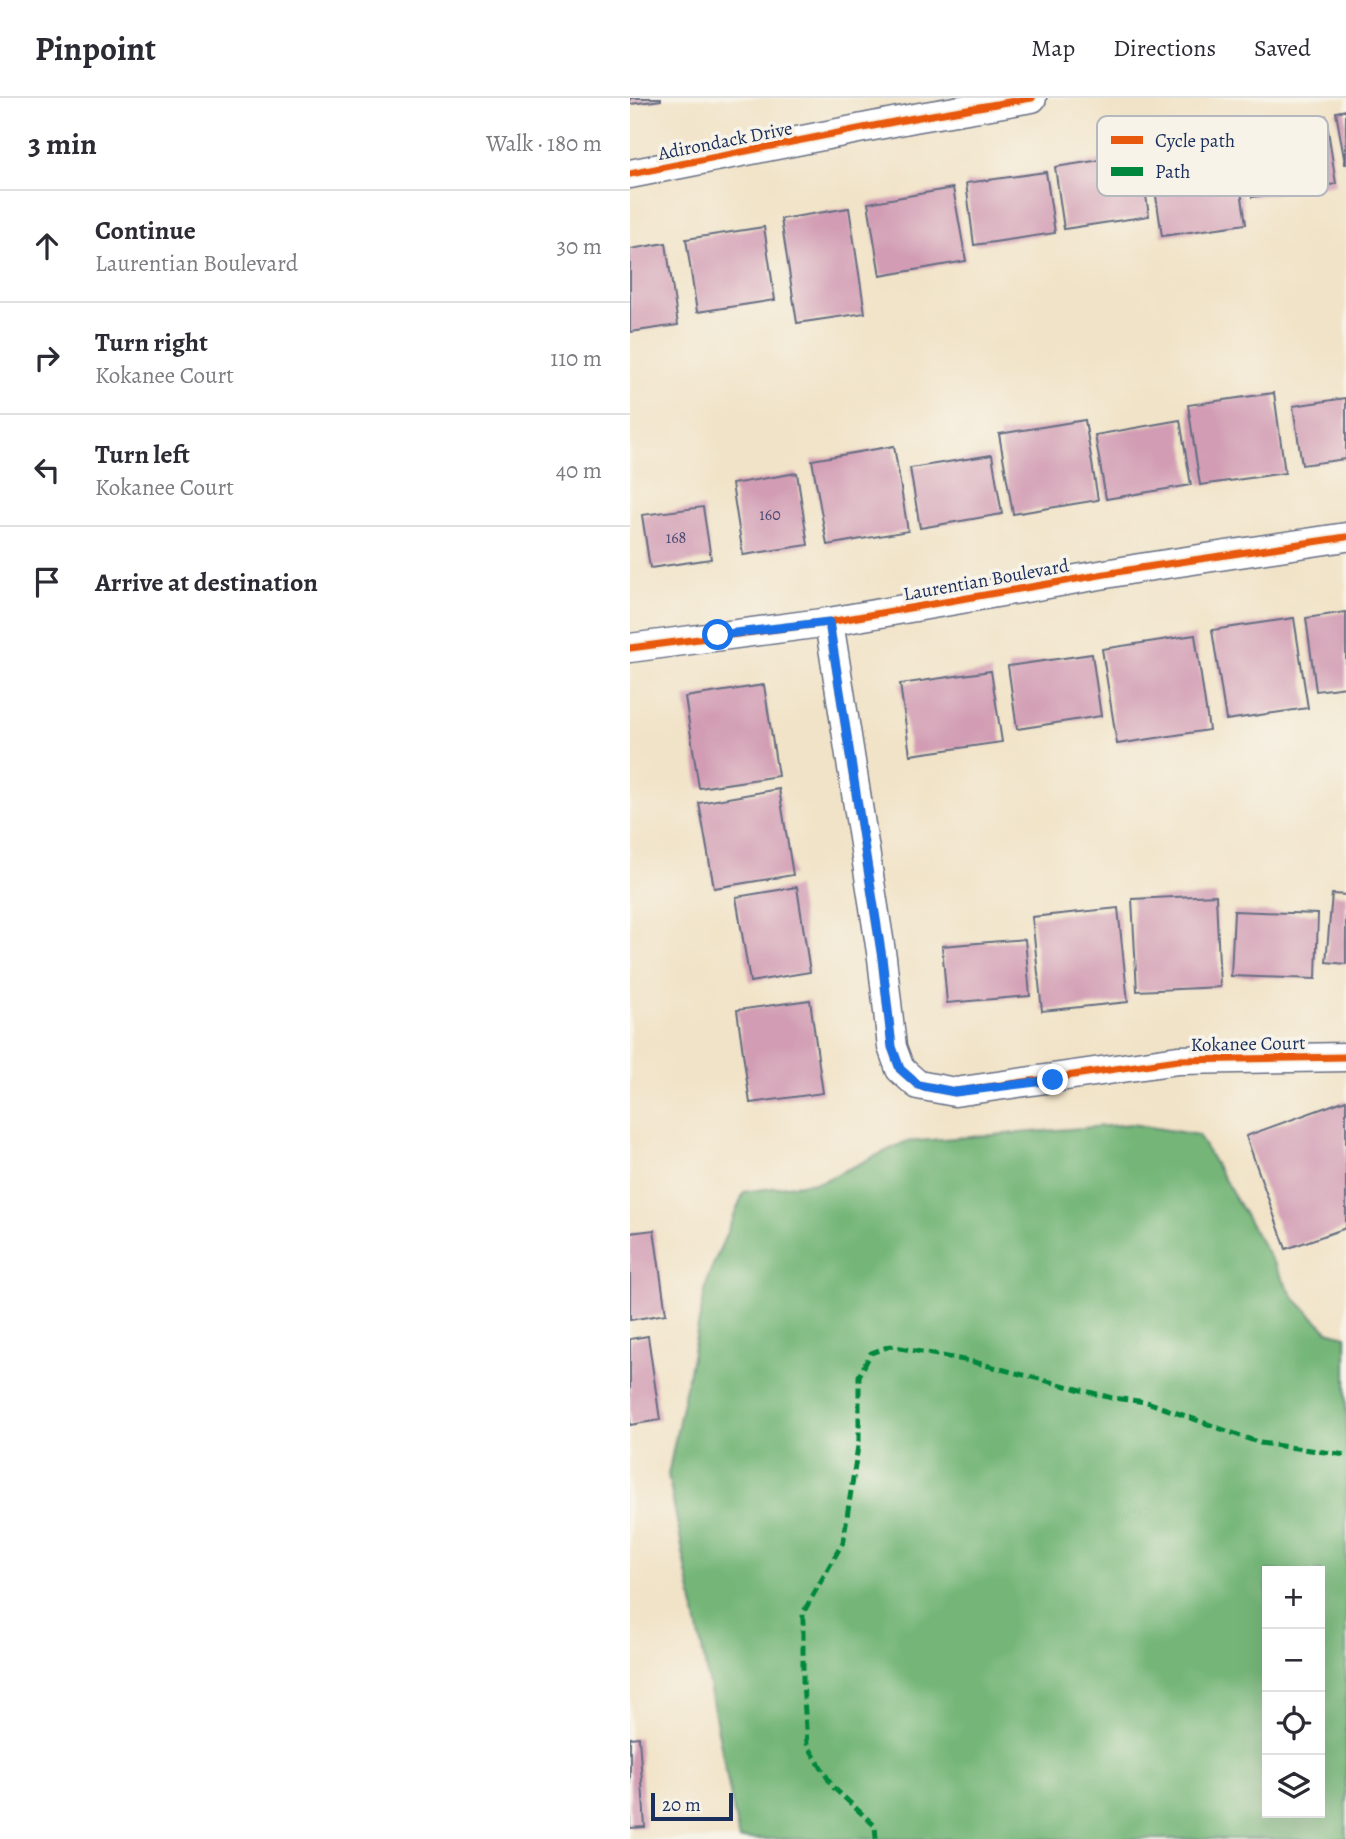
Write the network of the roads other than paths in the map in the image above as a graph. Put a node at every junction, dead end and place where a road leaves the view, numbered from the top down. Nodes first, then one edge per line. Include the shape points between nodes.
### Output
1 (1032, 98) edge
2 (630, 174) edge
3 (1346, 537) edge
4 (829, 622) junction
5 (630, 648) edge
6 (1346, 1057) edge

1 - 2 street, Adirondack Drive
3 - 4 street, Laurentian Boulevard
4 - 5 street, Laurentian Boulevard
4 - 6 street, Kokanee Court via 892,1047 900,1069 918,1085 955,1092 1178,1060

